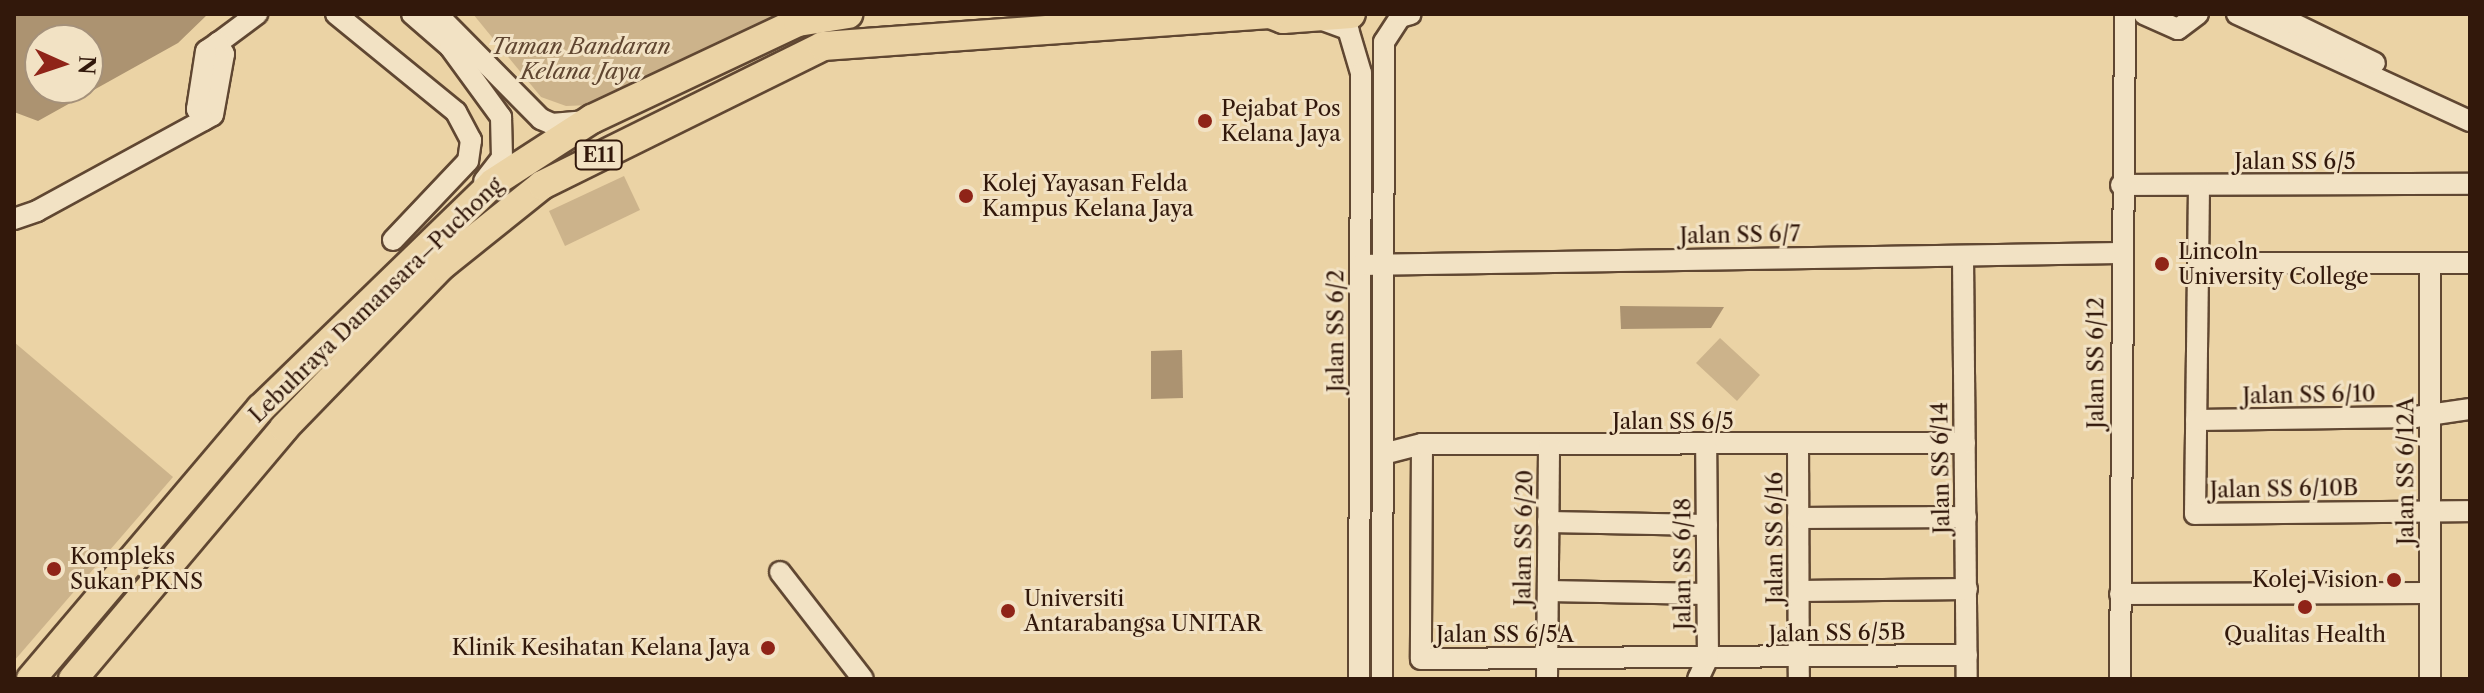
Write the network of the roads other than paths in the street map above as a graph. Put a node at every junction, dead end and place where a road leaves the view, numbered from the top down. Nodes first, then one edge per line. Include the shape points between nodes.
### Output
1 (257, 14) edge
2 (336, 14) edge
3 (412, 14) edge
4 (437, 14) edge
5 (848, 14) edge
6 (1272, 14) edge
7 (1351, 14) edge
8 (1411, 14) edge
9 (2125, 14) edge
10 (2144, 14) edge
11 (2198, 14) edge
12 (2237, 14) edge
13 (2274, 14) edge
14 (1307, 17) junction
15 (2470, 108) edge
16 (592, 119) junction
17 (2470, 121) edge
18 (2470, 184) edge
19 (2121, 185) junction
20 (2199, 187) junction
21 (14, 219) edge
22 (440, 232) junction
23 (393, 240) dead end
24 (2120, 253) junction
25 (1963, 256) junction
26 (2198, 263) junction
27 (2470, 263) edge
28 (2430, 264) junction
29 (1360, 265) junction
30 (1383, 265) junction
31 (2470, 409) edge
32 (2430, 413) junction
33 (2196, 420) junction
34 (1965, 443) junction
35 (1422, 444) junction
36 (1549, 445) junction
37 (1798, 445) junction
38 (1706, 446) junction
39 (1383, 454) junction
40 (2430, 511) junction
41 (2470, 511) edge
42 (1966, 517) junction
43 (1798, 518) junction
44 (1548, 522) junction
45 (1707, 525) junction
46 (780, 572) dead end
47 (1967, 589) junction
48 (1548, 591) junction
49 (1799, 591) junction
50 (2430, 593) junction
51 (1707, 594) junction
52 (2120, 594) junction
53 (1967, 655) junction
54 (1708, 658) junction
55 (1799, 669) edge
56 (1547, 670) edge
57 (31, 679) edge
58 (73, 679) edge
59 (863, 679) edge
60 (1359, 679) edge
61 (1382, 679) edge
62 (1698, 679) edge
63 (1967, 679) edge
64 (2120, 679) edge
65 (2430, 679) edge

1 - 21 street via 206,51 197,109 203,120
2 - 23 street via 456,112 471,140 468,161
3 - 22 street via 481,83 504,126 502,158
4 - 16 street via 541,119 552,124
5 - 16 highway, Lebuhraya Damansara–Puchong / E11 via 798,22
6 - 14 highway, Lebuhraya Damansara–Puchong
6 - 58 highway, Lebuhraya Damansara–Puchong / E11 via 823,46 542,185 441,266 284,428
7 - 14 highway, Lebuhraya Damansara–Puchong
8 - 30 street via 1400,17 1384,42
9 - 19 street, Jalan SS 6/12
10 - 11 street via 2178,29
12 - 17 street
13 - 15 street
14 - 29 street, Jalan SS 6/2 via 1348,29 1358,50
16 - 22 highway, Lebuhraya Damansara–Puchong / E11 via 524,160
18 - 20 street, Jalan SS 6/5
19 - 20 street, Jalan SS 6/5
19 - 24 street, Jalan SS 6/12
20 - 26 street
22 - 57 highway, Lebuhraya Damansara–Puchong / E11 via 261,408
24 - 25 street, Jalan SS 6/7
24 - 52 street, Jalan SS 6/12
25 - 30 street, Jalan SS 6/7
25 - 34 street, Jalan SS 6/14
26 - 28 street
26 - 33 street
27 - 28 street
28 - 32 street, Jalan SS 6/12A
29 - 30 street, Jalan SS 6/7
29 - 60 street, Jalan SS 6/2
30 - 39 street
31 - 32 street, Jalan SS 6/10
32 - 33 street, Jalan SS 6/10
32 - 40 street, Jalan SS 6/12A
33 - 40 street, Jalan SS 6/10B via 2195,514
34 - 37 street, Jalan SS 6/5
34 - 42 street, Jalan SS 6/14
35 - 36 street, Jalan SS 6/5
35 - 39 street, Jalan SS 6/5
35 - 56 street, Jalan SS 6/5A via 1421,659
36 - 38 street, Jalan SS 6/5
36 - 44 street, Jalan SS 6/20
37 - 38 street, Jalan SS 6/5
37 - 43 street, Jalan SS 6/16
38 - 45 street, Jalan SS 6/18
39 - 61 street
40 - 41 street, Jalan SS 6/10B
40 - 50 street, Jalan SS 6/12A
42 - 43 street
42 - 47 street, Jalan SS 6/14
43 - 49 street, Jalan SS 6/16
44 - 45 street
44 - 48 street, Jalan SS 6/20
45 - 51 street, Jalan SS 6/18
46 - 59 street
47 - 49 street
47 - 53 street, Jalan SS 6/14
48 - 51 street
48 - 56 street, Jalan SS 6/20
49 - 55 street, Jalan SS 6/16
50 - 52 street
50 - 65 street, Jalan SS 6/12A
51 - 54 street, Jalan SS 6/18
52 - 64 street, Jalan SS 6/12
53 - 55 street, Jalan SS 6/5B
53 - 63 street, Jalan SS 6/14
54 - 55 street, Jalan SS 6/5B
54 - 56 street, Jalan SS 6/5A
54 - 62 street, Jalan SS 6/18

